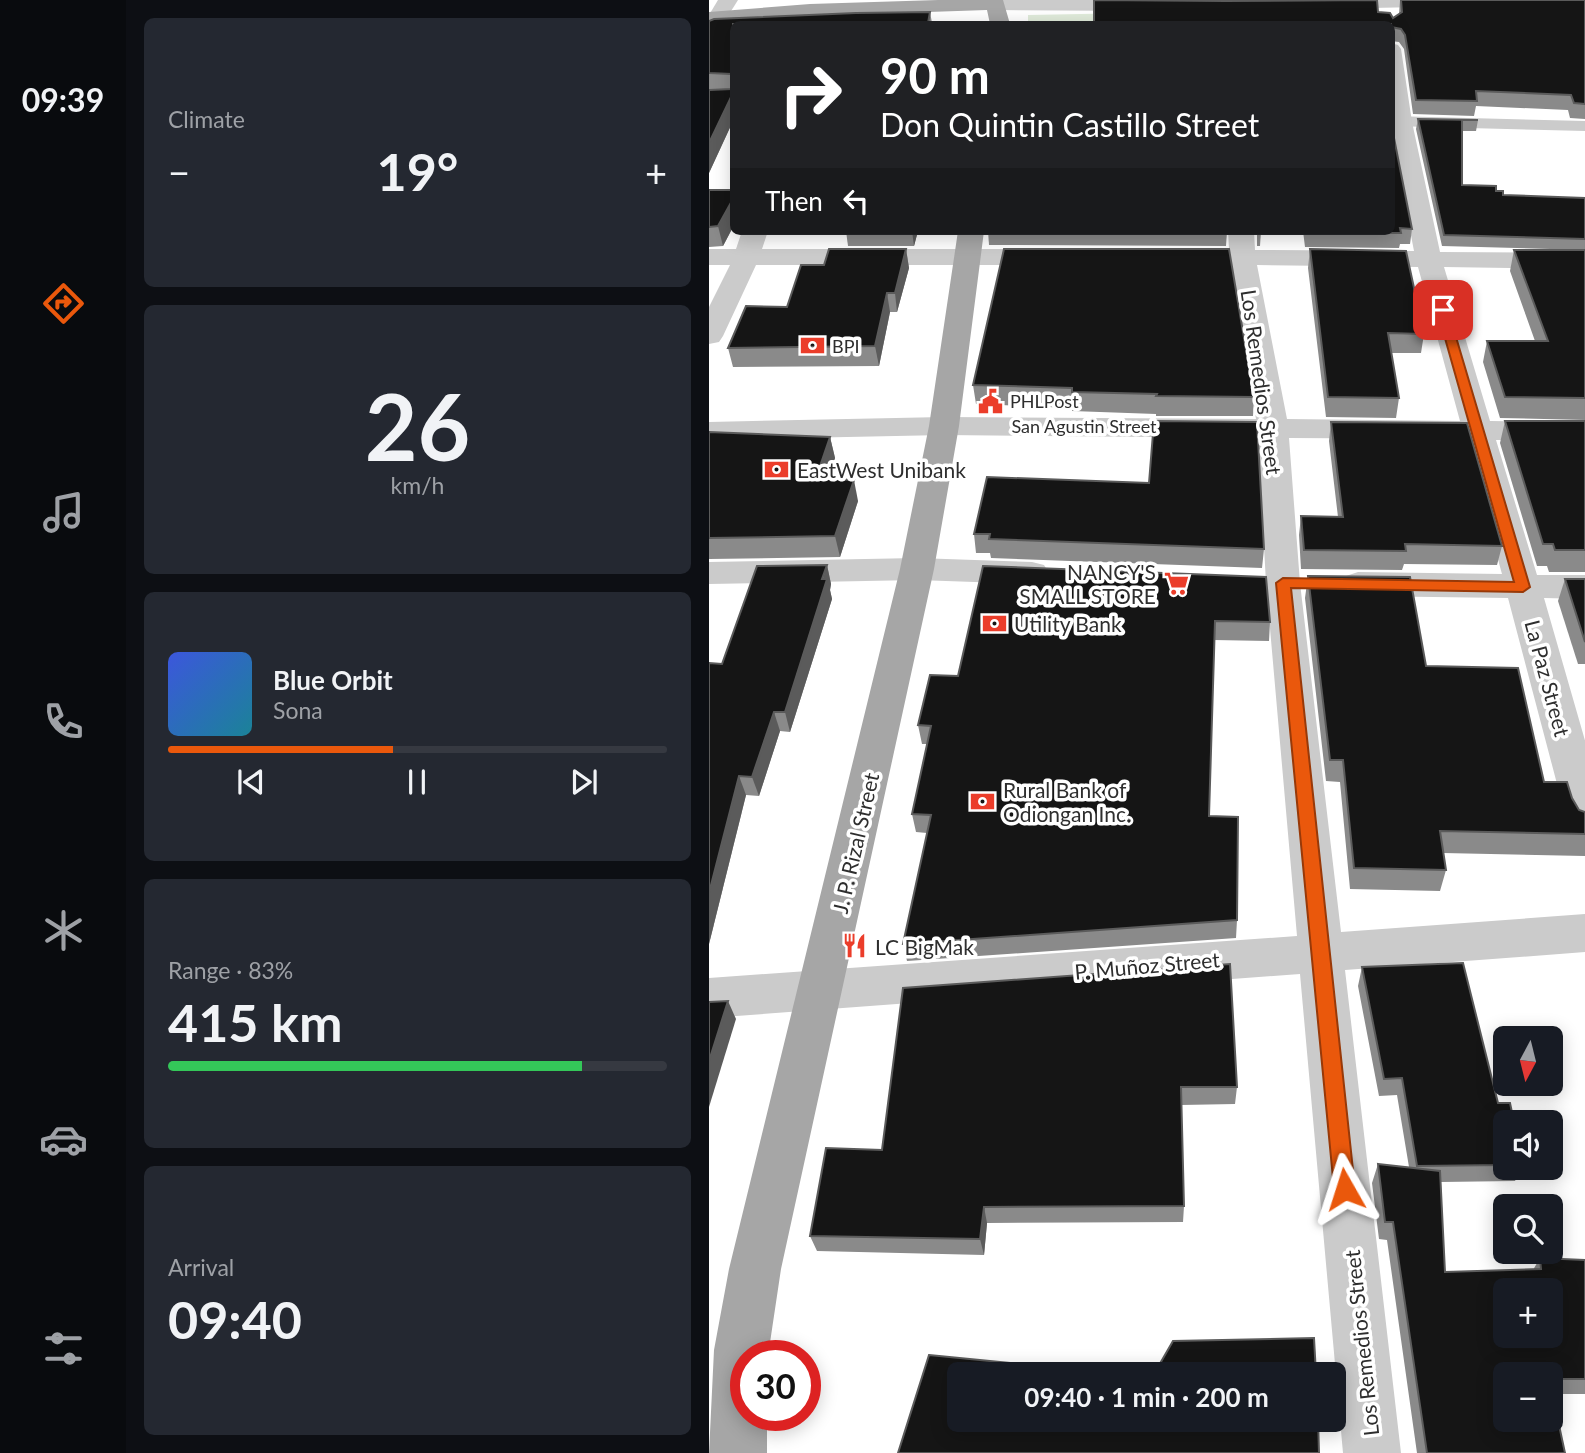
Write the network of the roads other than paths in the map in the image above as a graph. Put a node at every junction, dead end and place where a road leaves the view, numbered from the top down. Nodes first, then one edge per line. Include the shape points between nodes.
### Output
1 (728, 0) edge
2 (1468, 0) edge
3 (1385, 1) edge
4 (996, 4) junction
5 (1305, 4) edge
6 (827, 5) edge
7 (1158, 5) edge
8 (999, 21) edge
9 (1388, 21) edge
10 (712, 22) edge
11 (1396, 122) edge
12 (1585, 126) edge
13 (754, 235) edge
14 (969, 244) edge
15 (1242, 244) edge
16 (709, 257) edge
17 (1077, 257) edge
18 (1201, 257) edge
19 (746, 258) junction
20 (1429, 261) junction
21 (1585, 261) edge
22 (709, 336) edge
23 (943, 426) junction
24 (1273, 426) junction
25 (709, 431) edge
26 (1477, 431) junction
27 (1585, 431) edge
28 (917, 569) junction
29 (709, 573) edge
30 (1066, 575) edge
31 (1293, 583) junction
32 (1523, 587) junction
33 (1585, 587) edge
34 (1585, 818) edge
35 (1585, 933) edge
36 (1321, 951) junction
37 (820, 992) junction
38 (709, 998) edge
39 (738, 1453) edge
40 (1372, 1453) edge

1 - 10 street
2 - 3 street
3 - 5 street
3 - 9 street
4 - 6 main road
4 - 7 street
4 - 8 main road
6 - 10 main road
11 - 12 lane
11 - 20 street, La Paz Street
13 - 19 street
14 - 17 street
14 - 19 street
14 - 23 main road, J. P. Rizal Street
15 - 18 street
15 - 20 street
15 - 24 street, Los Remedios Street
16 - 19 street
19 - 22 street
20 - 21 street
20 - 26 street, La Paz Street
23 - 24 street, San Agustin Street
23 - 25 street, San Agustin Street
23 - 28 main road, J. P. Rizal Street
24 - 26 street, San Agustin Street
24 - 31 street, Los Remedios Street
26 - 27 street, San Agustin Street
26 - 32 street, La Paz Street
28 - 29 street
28 - 30 street
28 - 37 main road, J. P. Rizal Street
31 - 32 street
31 - 36 street, Los Remedios Street
32 - 33 street
32 - 34 street, La Paz Street
35 - 36 street, P. Muñoz Street
36 - 37 street, P. Muñoz Street
36 - 40 street, Los Remedios Street
37 - 38 street, P. Muñoz Street
37 - 39 main road, J. P. Rizal Street via 755,1269 741,1350

